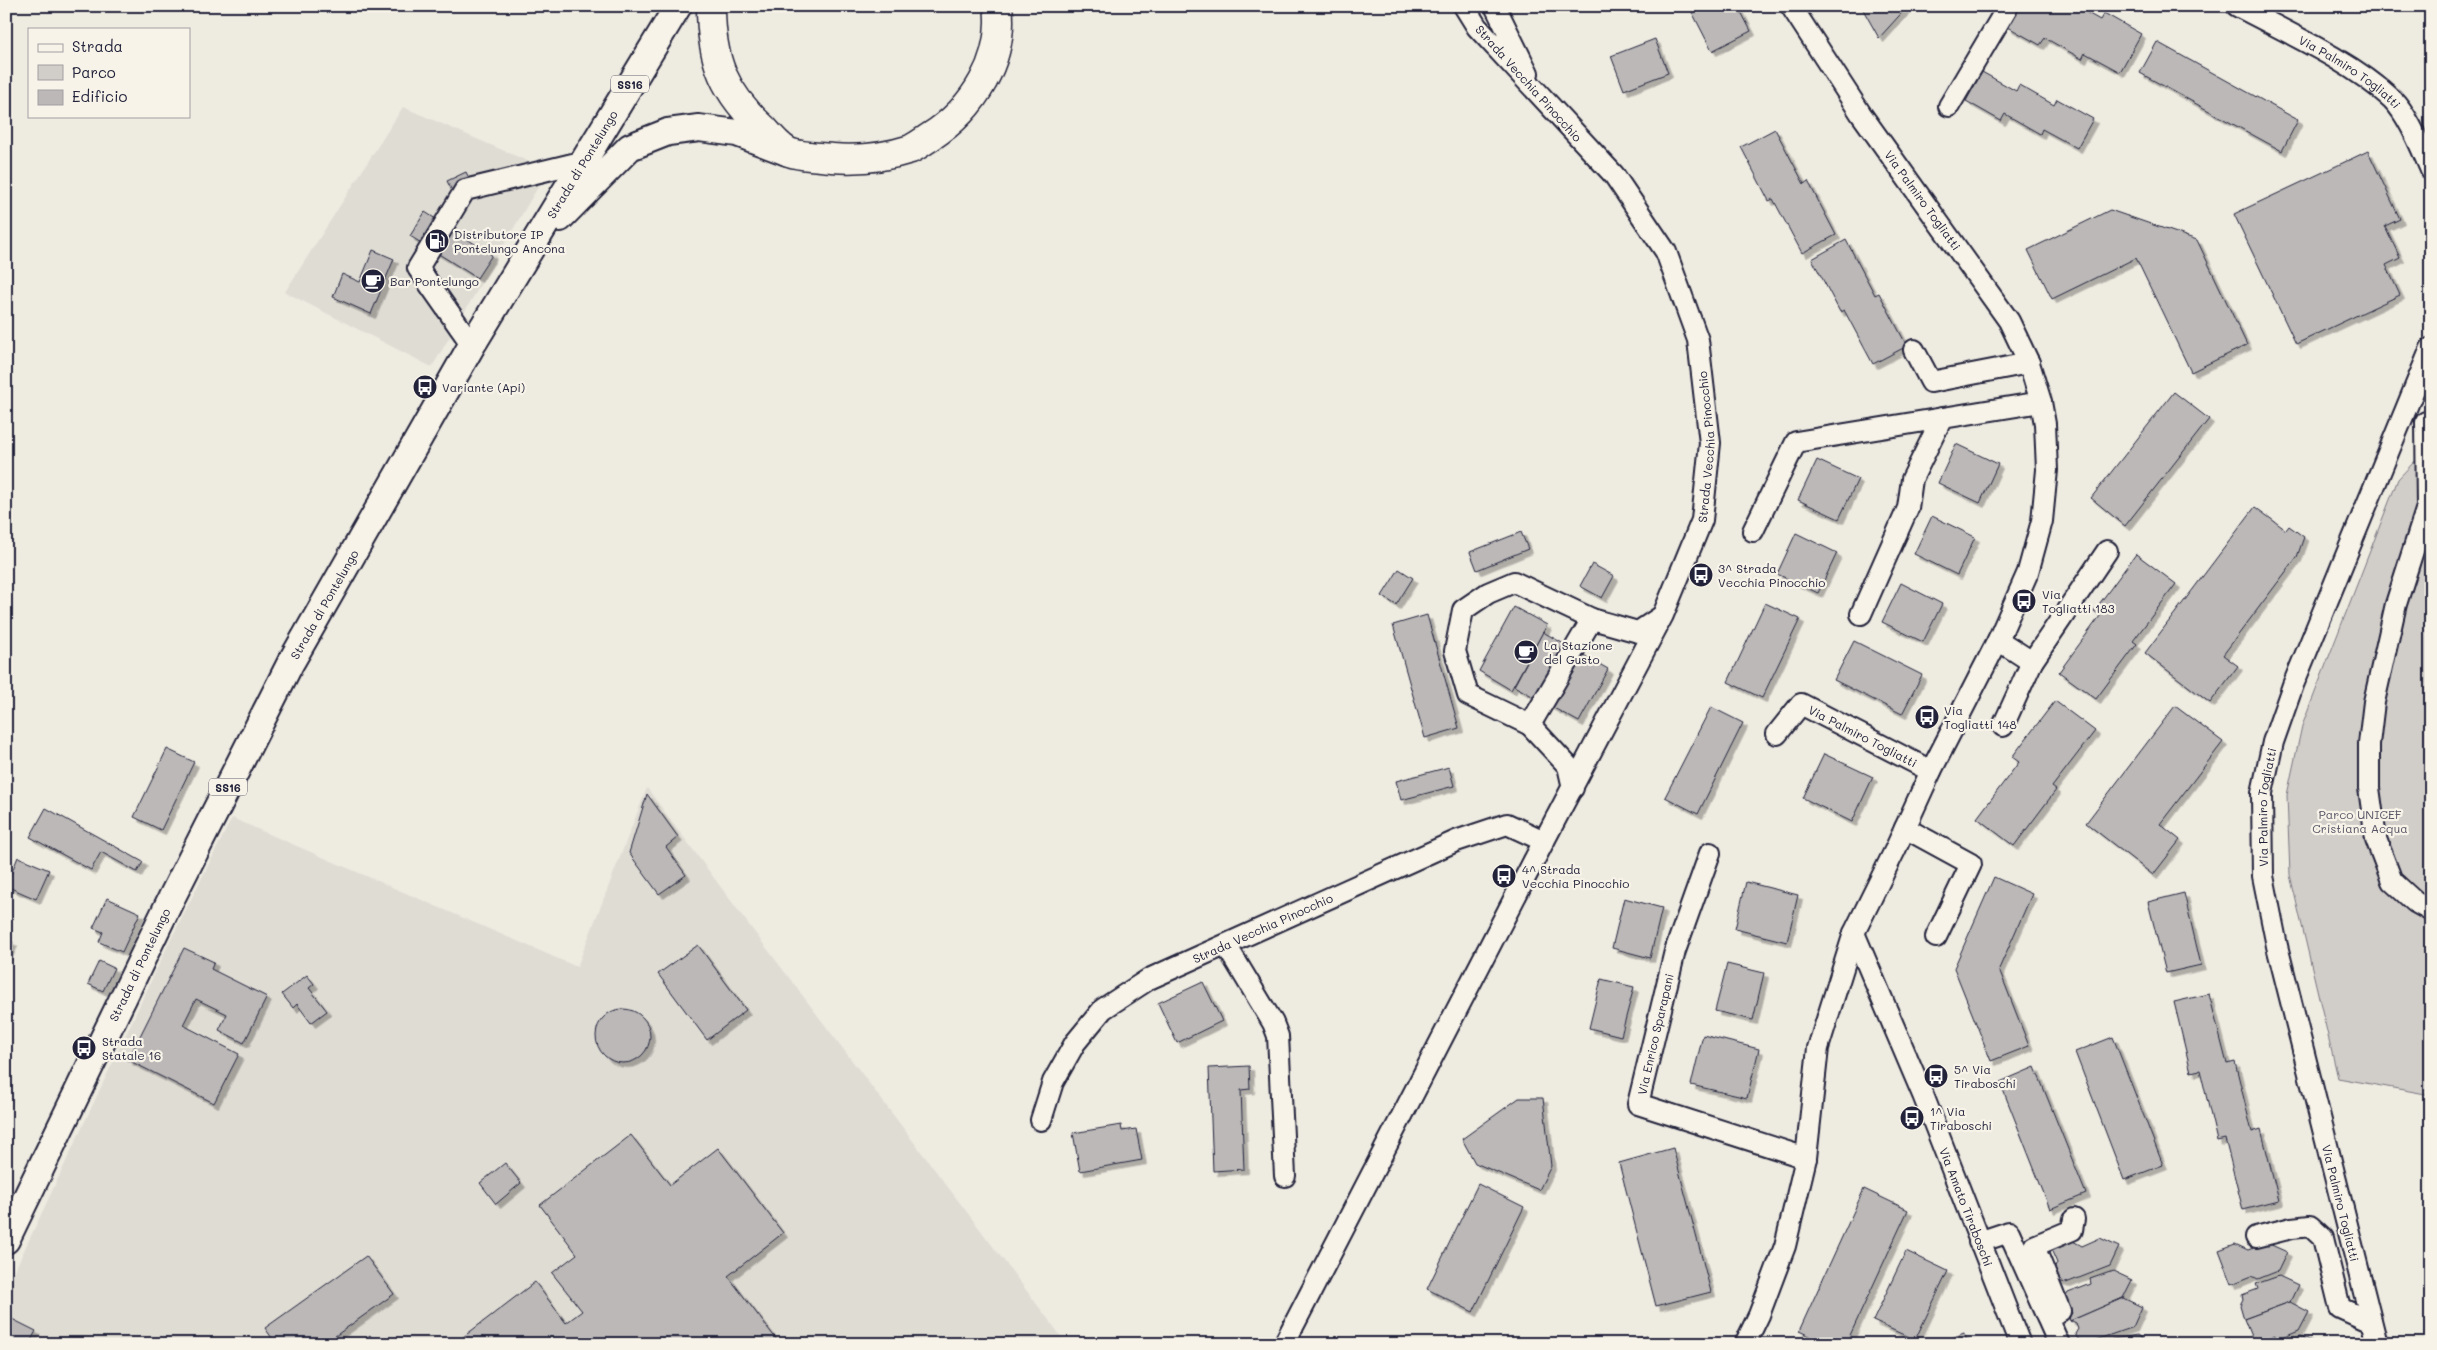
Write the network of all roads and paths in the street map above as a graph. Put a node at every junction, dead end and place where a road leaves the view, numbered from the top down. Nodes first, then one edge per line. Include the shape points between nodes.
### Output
1 (678, 6) edge
2 (710, 6) edge
3 (998, 6) edge
4 (1464, 6) edge
5 (1495, 6) edge
6 (1791, 6) edge
7 (2008, 6) edge
8 (2237, 6) edge
9 (1538, 93) junction
10 (1949, 106) dead end
11 (787, 152) junction
12 (582, 162) junction
13 (2431, 170) edge
14 (533, 245) junction
15 (472, 345) junction
16 (2431, 348) edge
17 (1914, 350) dead end
18 (2029, 363) junction
19 (2040, 402) junction
20 (1942, 418) junction
21 (2429, 421) edge
22 (2399, 425) junction
23 (1754, 531) dead end
24 (2107, 551) dead end
25 (1861, 614) dead end
26 (1663, 615) junction
27 (1592, 619) junction
28 (1998, 640) junction
29 (2032, 662) junction
30 (1530, 725) junction
31 (2003, 726) dead end
32 (1777, 734) dead end
33 (1931, 771) junction
34 (1572, 788) junction
35 (1905, 828) junction
36 (1544, 841) junction
37 (1710, 854) dead end
38 (2431, 911) edge
39 (1854, 934) junction
40 (1936, 937) dead end
41 (1226, 944) junction
42 (1041, 1120) dead end
43 (1806, 1158) junction
44 (1285, 1176) dead end
45 (2074, 1219) dead end
46 (8, 1229) edge
47 (2256, 1237) dead end
48 (1979, 1242) junction
49 (2046, 1317) junction
50 (2372, 1322) junction
51 (1284, 1344) edge
52 (1745, 1344) edge
53 (2020, 1344) edge
54 (2059, 1344) edge
55 (2377, 1344) edge

1 - 12 main road, Strada di Pontelungo / SS16
2 - 11 highway via 717,63 728,86 748,115
3 - 11 highway via 1000,20 995,52 982,85 966,108 943,129 912,148 874,156 845,159
4 - 9 street, Strada Vecchia Pinocchio via 1477,27
5 - 9 street
6 - 18 street, Via Palmiro Togliatti via 1860,114 1989,291 2009,321
7 - 10 street
8 - 13 street, Via Palmiro Togliatti via 2319,49 2393,100 2416,136
9 - 26 street, Strada Vecchia Pinocchio via 1614,175 1666,252 1698,340 1710,443 1702,520
11 - 14 main road via 736,133 699,128 668,132 630,147
12 - 14 main road, Strada di Pontelungo / SS16
12 - 15 street via 465,190 418,268
14 - 15 main road, Strada di Pontelungo / SS16
15 - 46 main road, Strada di Pontelungo / SS16 via 291,662
16 - 22 street, Via Palmiro Togliatti
17 - 18 street via 1931,382
18 - 19 street, Via Palmiro Togliatti
19 - 20 street
19 - 28 street, Via Palmiro Togliatti via 2045,424 2047,470 2042,521 2028,572
20 - 23 street via 1796,442
20 - 25 street via 1912,479 1908,508
21 - 22 street
21 - 38 street via 2427,507 2396,604 2374,702 2369,744 2369,788 2376,839 2392,881 2415,902
22 - 50 street, Via Palmiro Togliatti via 2293,685 2272,742 2262,793 2263,876 2277,946
24 - 29 street
26 - 27 street via 1638,632
26 - 34 street, Strada Vecchia Pinocchio
27 - 30 street
27 - 30 street via 1514,582 1488,593 1464,610 1455,651 1468,695
28 - 29 street
28 - 33 street, Via Palmiro Togliatti
29 - 31 street
30 - 34 street via 1568,766
32 - 33 street, Via Palmiro Togliatti via 1801,704
33 - 35 street, Via Palmiro Togliatti
34 - 36 street, Strada Vecchia Pinocchio
35 - 39 street, Via Palmiro Togliatti
35 - 40 street via 1971,864
36 - 41 street, Strada Vecchia Pinocchio via 1507,824 1456,841
36 - 51 street, Strada Vecchia Pinocchio
37 - 43 street, Via Enrico Sparapani via 1675,951 1638,1104
39 - 43 street via 1818,1048
39 - 48 street, Via Amato Tiraboschi via 1923,1095
41 - 42 street, Strada Vecchia Pinocchio via 1149,979 1103,1009 1075,1043 1053,1082
41 - 44 street via 1278,1036
43 - 52 street via 1785,1246
45 - 49 street via 2072,1230 2034,1246 2060,1311
47 - 50 street via 2310,1226 2323,1238 2340,1308
48 - 49 street via 2010,1232
48 - 53 street, Via Amato Tiraboschi
49 - 54 street
50 - 55 street, Via Palmiro Togliatti

